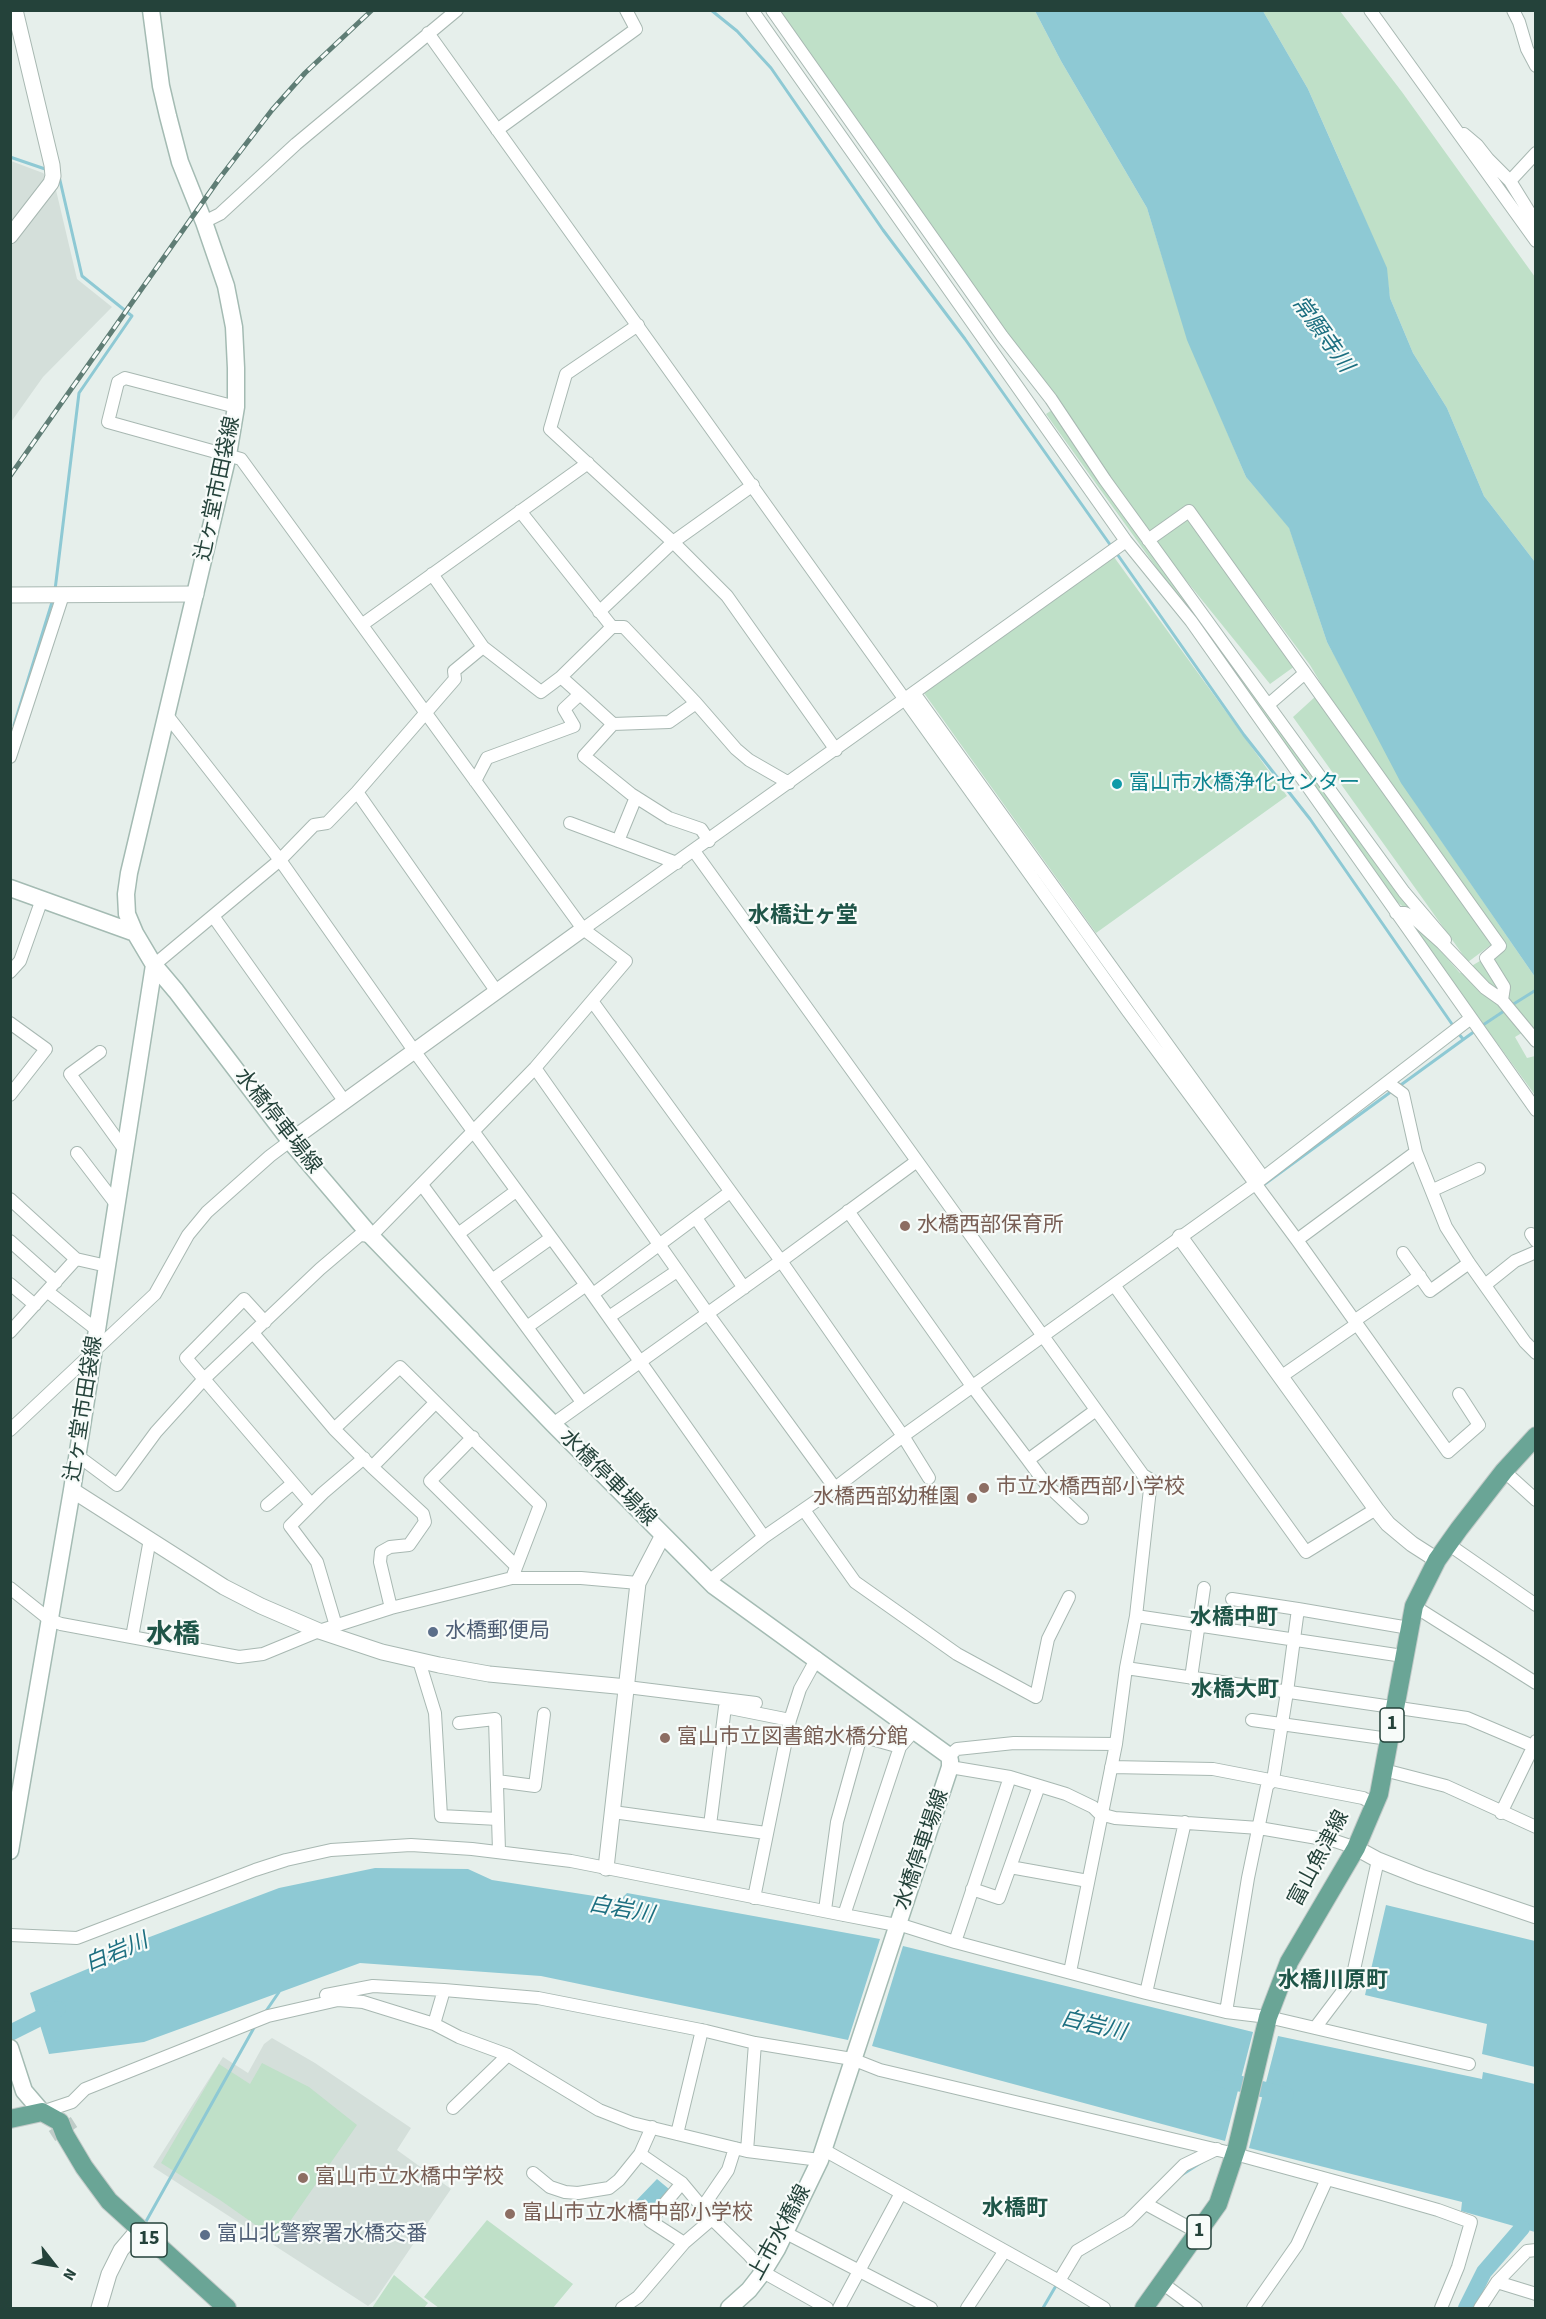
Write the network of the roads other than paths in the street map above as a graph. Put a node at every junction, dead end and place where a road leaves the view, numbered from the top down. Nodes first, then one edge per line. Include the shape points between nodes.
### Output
1 (15, 10) edge
2 (151, 10) edge
3 (457, 10) edge
4 (626, 10) edge
5 (741, 10) edge
6 (752, 10) edge
7 (772, 10) edge
8 (1370, 10) edge
9 (1513, 10) edge
10 (758, 22) junction
11 (428, 33) junction
12 (1536, 66) edge
13 (497, 129) junction
14 (1455, 130) junction
15 (1536, 153) edge
16 (1510, 181) junction
17 (204, 222) junction
18 (1536, 223) edge
19 (10, 236) edge
20 (1536, 241) edge
21 (638, 325) junction
22 (236, 407) junction
23 (228, 455) junction
24 (588, 463) junction
25 (753, 484) junction
26 (520, 511) junction
27 (1148, 540) junction
28 (1126, 541) junction
29 (673, 542) junction
30 (432, 574) junction
31 (196, 594) junction
32 (10, 595) edge
33 (63, 595) junction
34 (599, 612) junction
35 (363, 624) junction
36 (612, 627) junction
37 (483, 647) junction
38 (1305, 674) junction
39 (561, 677) junction
40 (580, 694) junction
41 (910, 696) junction
42 (696, 704) junction
43 (1268, 705) junction
44 (425, 712) junction
45 (166, 714) junction
46 (613, 724) junction
47 (836, 750) junction
48 (10, 757) edge
49 (475, 782) junction
50 (789, 783) junction
51 (357, 792) junction
52 (636, 797) junction
53 (570, 823) dead end
54 (618, 841) junction
55 (709, 841) junction
56 (694, 851) junction
57 (280, 860) junction
58 (677, 863) junction
59 (10, 888) edge
60 (42, 899) junction
61 (1396, 912) junction
62 (213, 916) junction
63 (583, 929) junction
64 (135, 933) junction
65 (1442, 943) junction
66 (154, 965) junction
67 (10, 972) edge
68 (497, 992) junction
69 (1502, 1000) junction
70 (592, 1001) junction
71 (1471, 1018) junction
72 (10, 1023) edge
73 (1536, 1041) edge
74 (100, 1052) dead end
75 (415, 1052) junction
76 (535, 1068) junction
77 (1388, 1083) junction
78 (10, 1095) edge
79 (345, 1102) junction
80 (1536, 1110) edge
81 (473, 1133) junction
82 (290, 1142) junction
83 (124, 1149) junction
84 (1416, 1152) junction
85 (77, 1153) dead end
86 (917, 1161) junction
87 (1479, 1169) dead end
88 (1259, 1180) junction
89 (422, 1185) junction
90 (1433, 1190) junction
91 (516, 1191) junction
92 (730, 1191) junction
93 (10, 1199) edge
94 (116, 1204) junction
95 (848, 1211) junction
96 (696, 1218) junction
97 (458, 1234) junction
98 (371, 1236) junction
99 (1180, 1237) junction
100 (551, 1238) junction
101 (1297, 1240) junction
102 (10, 1241) edge
103 (660, 1246) junction
104 (1536, 1252) edge
105 (1403, 1253) dead end
106 (76, 1258) junction
107 (781, 1261) junction
108 (1469, 1263) junction
109 (107, 1266) junction
110 (677, 1270) junction
111 (1420, 1276) junction
112 (492, 1280) junction
113 (10, 1284) edge
114 (1114, 1285) junction
115 (1485, 1285) junction
116 (52, 1287) junction
117 (744, 1288) junction
118 (589, 1290) junction
119 (35, 1305) junction
120 (708, 1314) junction
121 (609, 1317) junction
122 (265, 1322) junction
123 (1356, 1323) junction
124 (527, 1327) junction
125 (97, 1330) junction
126 (10, 1332) edge
127 (253, 1334) junction
128 (1043, 1336) junction
129 (94, 1351) junction
130 (1536, 1353) edge
131 (641, 1362) junction
132 (1282, 1376) junction
133 (204, 1379) junction
134 (972, 1386) junction
135 (1459, 1394) dead end
136 (582, 1402) junction
137 (435, 1403) junction
138 (1096, 1410) junction
139 (553, 1424) junction
140 (334, 1429) junction
141 (10, 1430) edge
142 (903, 1436) junction
143 (1536, 1436) edge
144 (473, 1437) junction
145 (78, 1455) junction
146 (1028, 1460) junction
147 (368, 1463) junction
148 (1504, 1471) junction
149 (929, 1478) dead end
150 (293, 1483) junction
151 (835, 1488) junction
152 (72, 1490) junction
153 (1536, 1500) edge
154 (311, 1504) junction
155 (267, 1505) dead end
156 (1376, 1509) junction
157 (804, 1510) junction
158 (1082, 1518) dead end
159 (663, 1535) junction
160 (764, 1537) junction
161 (150, 1539) junction
162 (1448, 1544) junction
163 (1437, 1560) junction
164 (516, 1566) junction
165 (512, 1578) junction
166 (709, 1581) junction
167 (638, 1583) junction
168 (10, 1588) edge
169 (1204, 1588) dead end
170 (1069, 1597) dead end
171 (1232, 1599) dead end
172 (1536, 1605) edge
173 (1414, 1606) junction
174 (391, 1608) junction
175 (1298, 1609) junction
176 (1136, 1616) junction
177 (50, 1620) junction
178 (1198, 1625) junction
179 (336, 1626) junction
180 (1409, 1628) junction
181 (320, 1631) junction
182 (132, 1637) junction
183 (1294, 1641) junction
184 (1403, 1656) junction
185 (817, 1658) junction
186 (419, 1661) junction
187 (1126, 1668) junction
188 (1191, 1678) junction
189 (1536, 1683) edge
190 (627, 1687) junction
191 (1287, 1692) junction
192 (725, 1702) junction
193 (756, 1703) dead end
194 (1394, 1707) junction
195 (544, 1714) dead end
196 (790, 1720) junction
197 (1252, 1720) dead end
198 (459, 1723) dead end
199 (1282, 1724) junction
200 (913, 1731) junction
201 (1389, 1739) junction
202 (1534, 1743) edge
203 (1116, 1744) junction
204 (900, 1747) junction
205 (949, 1761) junction
206 (1530, 1765) edge
207 (1111, 1767) junction
208 (1384, 1770) junction
209 (1010, 1778) junction
210 (1273, 1780) junction
211 (497, 1781) junction
212 (1040, 1786) junction
213 (1374, 1804) junction
214 (613, 1812) junction
215 (1501, 1813) junction
216 (1100, 1814) junction
217 (498, 1819) junction
218 (1185, 1822) junction
219 (710, 1825) junction
220 (1536, 1827) edge
221 (1259, 1828) junction
222 (766, 1833) junction
223 (1356, 1848) junction
224 (10, 1851) edge
225 (499, 1851) junction
226 (1378, 1860) junction
227 (1010, 1867) junction
228 (606, 1868) junction
229 (1088, 1881) junction
230 (972, 1889) junction
231 (754, 1898) junction
232 (825, 1910) junction
233 (844, 1915) junction
234 (1536, 1916) edge
235 (896, 1929) junction
236 (10, 1935) edge
237 (955, 1942) junction
238 (1070, 1972) junction
239 (444, 1990) junction
240 (1146, 1993) junction
241 (1226, 2012) junction
242 (272, 2014) junction
243 (1267, 2022) junction
244 (434, 2024) junction
245 (1315, 2028) junction
246 (702, 2030) junction
247 (755, 2043) junction
248 (10, 2048) edge
249 (508, 2055) junction
250 (853, 2055) junction
251 (1469, 2064) dead end
252 (453, 2108) dead end
253 (42, 2112) junction
254 (10, 2119) edge
255 (652, 2127) junction
256 (677, 2134) junction
257 (1217, 2149) junction
258 (741, 2150) junction
259 (1236, 2150) junction
260 (640, 2154) junction
261 (822, 2155) junction
262 (533, 2173) dead end
263 (1327, 2180) junction
264 (682, 2183) junction
265 (901, 2193) junction
266 (1146, 2204) junction
267 (702, 2208) junction
268 (712, 2219) junction
269 (138, 2230) junction
270 (786, 2233) junction
271 (1199, 2233) junction
272 (684, 2244) junction
273 (1536, 2250) edge
274 (1004, 2252) junction
275 (858, 2270) junction
276 (763, 2272) junction
277 (1059, 2281) junction
278 (1497, 2282) junction
279 (1162, 2283) junction
280 (1536, 2294) edge
281 (99, 2308) edge
282 (227, 2308) edge
283 (622, 2308) edge
284 (729, 2308) edge
285 (827, 2308) edge
286 (839, 2308) edge
287 (931, 2308) edge
288 (967, 2308) edge
289 (1104, 2308) edge
290 (1144, 2308) edge
291 (1196, 2308) edge
292 (1253, 2308) edge
293 (1441, 2308) edge
294 (1480, 2308) edge

1 - 19 street via 53,176
2 - 17 main road, 辻ヶ堂市田袋線 via 168,116 180,162
3 - 11 street
4 - 13 street via 636,29
5 - 10 street
6 - 10 street
7 - 27 street
8 - 14 street
9 - 12 street
10 - 28 street
11 - 13 street
11 - 17 street via 220,214
13 - 21 street
14 - 16 street via 1477,145
14 - 20 street
15 - 16 street
16 - 18 street
17 - 22 main road, 辻ヶ堂市田袋線 via 226,286 234,327
21 - 24 street via 566,374 550,429
21 - 25 street
22 - 23 main road, 辻ヶ堂市田袋線
22 - 23 street via 125,378 118,382 108,422
23 - 31 main road, 辻ヶ堂市田袋線
23 - 35 street via 241,459
24 - 26 street
24 - 29 street
25 - 29 street
25 - 41 street
26 - 30 street
26 - 34 street
27 - 38 street via 1189,511
27 - 43 street
28 - 41 street
28 - 61 street via 1191,621
29 - 34 street
29 - 47 street via 727,596
30 - 35 street
30 - 37 street
31 - 33 street
31 - 45 main road, 辻ヶ堂市田袋線
32 - 33 street
33 - 48 street
34 - 36 street
35 - 44 street
36 - 39 street
36 - 42 street via 624,627
37 - 39 street via 541,693
37 - 44 street via 454,671 456,679
38 - 43 street
38 - 69 street via 1500,946 1486,958 1503,987
39 - 40 street
40 - 46 street
40 - 49 street via 564,709 574,726 486,758
41 - 47 street
41 - 88 street via 1127,1010
42 - 46 street via 669,722
42 - 50 street via 736,749
43 - 65 street via 1404,892 1445,940
44 - 49 street
44 - 51 street
45 - 57 street
45 - 64 main road, 辻ヶ堂市田袋線 via 126,894 127,914
46 - 52 street via 584,756
47 - 50 street
49 - 63 street
50 - 55 street
51 - 57 street via 327,823 314,825
51 - 68 street
52 - 54 street
52 - 55 street via 669,818 701,829
53 - 54 street
54 - 58 street
55 - 56 street
56 - 58 street
56 - 86 street
57 - 62 street
57 - 75 street
58 - 63 street
59 - 60 main road
60 - 64 main road
60 - 67 street via 20,961
61 - 65 street via 1414,918
61 - 71 street
62 - 66 street
62 - 79 street
63 - 68 street
63 - 70 street via 626,961
64 - 66 main road, 水橋停車場線
65 - 69 street via 1485,988
66 - 82 main road, 水橋停車場線
66 - 83 main road, 辻ヶ堂市田袋線
68 - 75 street
69 - 73 street
70 - 76 street
70 - 92 street
71 - 77 street
71 - 80 street
72 - 78 street via 45,1049
74 - 83 street via 70,1074
75 - 79 street
75 - 81 street
76 - 81 street
76 - 103 street
77 - 84 street via 1403,1094
77 - 88 street
79 - 82 street
81 - 89 street
81 - 91 street
82 - 98 main road, 水橋停車場線
82 - 129 street via 207,1212 188,1235 155,1294
83 - 94 main road, 辻ヶ堂市田袋線
84 - 90 street
84 - 101 street
85 - 94 street
86 - 95 street
86 - 128 street
87 - 90 street
88 - 99 street
88 - 101 street
89 - 97 street
89 - 98 street
90 - 108 street via 1446,1227
91 - 97 street
91 - 100 street
92 - 96 street
92 - 107 street
93 - 106 street
94 - 109 main road, 辻ヶ堂市田袋線
95 - 107 street
95 - 134 street
96 - 103 street
96 - 117 street
97 - 112 street
98 - 122 street via 360,1235
98 - 139 main road, 水橋停車場線
99 - 114 street
99 - 132 street
100 - 112 street
100 - 118 street
101 - 123 street
102 - 116 street
103 - 110 street
103 - 118 street
104 - 115 street via 1515,1261
105 - 111 street
106 - 109 street
106 - 116 street
107 - 117 street
107 - 142 street
108 - 111 street via 1430,1291
108 - 115 street
109 - 125 main road, 辻ヶ堂市田袋線
110 - 120 street
110 - 121 street
111 - 123 street
112 - 124 street
113 - 119 street
114 - 128 street
114 - 156 street via 1306,1552
115 - 130 street
116 - 119 street
116 - 125 street
117 - 120 street
118 - 121 street
118 - 124 street
119 - 126 street
120 - 131 street
120 - 151 street
121 - 131 street
122 - 127 street
122 - 133 street via 244,1299 186,1358
123 - 132 street
123 - 135 street via 1448,1452 1479,1425
124 - 136 street
125 - 129 main road, 辻ヶ堂市田袋線
127 - 133 street
127 - 140 street
128 - 134 street
128 - 138 street
129 - 141 street
129 - 145 main road, 辻ヶ堂市田袋線
131 - 136 street
131 - 160 street
132 - 156 street
133 - 145 street via 156,1432 117,1485
133 - 150 street
134 - 142 street
134 - 146 street
136 - 139 street
137 - 140 street via 400,1367
137 - 144 street
137 - 147 street
138 - 146 street
138 - 176 street via 1143,1475 1151,1480
139 - 159 main road, 水橋停車場線
140 - 147 street
142 - 149 street
142 - 151 street
143 - 148 main road, 富山魚津線 / 1
144 - 164 street via 540,1505
144 - 164 street via 430,1481
145 - 152 main road, 辻ヶ堂市田袋線
146 - 158 street via 1045,1483
147 - 154 street
147 - 174 street via 423,1514 425,1522 409,1545 381,1552
148 - 153 street
148 - 162 main road, 富山魚津線 / 1
150 - 154 street
150 - 155 street
151 - 157 street
152 - 161 street
152 - 177 main road, 辻ヶ堂市田袋線
154 - 179 street via 290,1526 317,1562
156 - 163 street via 1404,1538
157 - 160 street
157 - 170 street via 855,1582 957,1654 1036,1697 1048,1639
159 - 166 main road, 水橋停車場線
159 - 167 street
160 - 166 street
161 - 181 street via 224,1587
161 - 182 street
162 - 163 main road, 富山魚津線 / 1
162 - 172 street
163 - 173 main road, 富山魚津線 / 1
164 - 165 street
165 - 167 street
165 - 174 street
166 - 185 main road, 水橋停車場線
167 - 190 street
168 - 177 street
169 - 178 street
171 - 175 street
173 - 180 main road, 富山魚津線 / 1
173 - 189 street
174 - 179 street
175 - 180 street
175 - 183 street
176 - 178 street
176 - 187 street
177 - 182 street
177 - 224 main road, 辻ヶ堂市田袋線
178 - 183 street
178 - 188 street
179 - 181 street
180 - 184 main road, 富山魚津線 / 1
181 - 182 street via 262,1654 239,1657
181 - 186 street
183 - 184 street
183 - 191 street
184 - 194 main road, 富山魚津線 / 1
185 - 196 street via 800,1689
185 - 200 main road, 水橋停車場線
186 - 190 street via 489,1674
186 - 217 street via 435,1713 441,1816
187 - 188 street
187 - 203 street
188 - 191 street
190 - 192 street
190 - 214 street
191 - 194 street
191 - 199 street
192 - 193 street
192 - 196 street
192 - 219 street
194 - 201 main road, 富山魚津線 / 1
194 - 202 street via 1467,1718
195 - 211 street via 535,1786
196 - 222 street
197 - 199 street
198 - 211 street via 495,1719
199 - 201 street
199 - 210 street
200 - 204 street
200 - 205 main road, 水橋停車場線
201 - 208 main road, 富山魚津線 / 1
202 - 206 street
203 - 205 street via 1014,1743 957,1749
203 - 207 street
204 - 232 street via 861,1737 837,1822
204 - 233 street
205 - 209 street
205 - 235 main road, 水橋停車場線
206 - 215 street
207 - 210 street via 1213,1769
207 - 216 street
208 - 213 main road, 富山魚津線 / 1
208 - 215 street via 1446,1786
209 - 212 street
209 - 230 street
210 - 213 street via 1363,1798
210 - 221 street via 1268,1786
211 - 217 street
212 - 216 street via 1066,1794
212 - 227 street
213 - 223 main road, 富山魚津線 / 1
214 - 219 street
214 - 228 street
215 - 220 street
216 - 218 street
216 - 229 street
217 - 225 street
218 - 221 street
218 - 240 street
219 - 222 street
221 - 223 street
221 - 241 street
222 - 231 street
223 - 226 street
223 - 243 main road, 富山魚津線 / 1 via 1289,1962
225 - 228 street
225 - 236 street via 411,1845 331,1850 255,1870 77,1938
226 - 234 street
226 - 245 street via 1352,1979
227 - 229 street
227 - 230 street via 999,1898
228 - 231 street
229 - 238 street
230 - 237 street
231 - 232 street
232 - 233 street
233 - 235 street via 891,1924
235 - 237 street
235 - 250 main road, 水橋停車場線
237 - 238 street
238 - 240 street
239 - 242 street via 372,1986 326,1995
239 - 244 street
239 - 246 street via 538,1998
240 - 241 street
241 - 243 street
242 - 244 street via 338,2000 363,2002
242 - 253 street via 85,2089 72,2102
243 - 245 street
243 - 259 main road, 富山魚津線 / 1
244 - 249 street
245 - 251 street
246 - 247 street
246 - 256 street
247 - 250 street
247 - 258 street
248 - 253 main road via 24,2091
249 - 252 street
249 - 255 street via 599,2110
250 - 257 street via 880,2070
250 - 261 main road, 水橋停車場線
253 - 254 main road
253 - 269 main road, 15 via 60,2122 84,2167 109,2201
255 - 256 street
255 - 260 street
256 - 258 street
257 - 259 street
257 - 266 street via 1184,2165
258 - 261 street
258 - 267 street
259 - 263 street
259 - 271 main road, 富山魚津線 / 1 via 1218,2204
260 - 262 street via 609,2188 565,2192 550,2187
260 - 264 street
261 - 265 street
261 - 270 main road, 上市水橋線
263 - 292 street via 1297,2245
263 - 293 street via 1471,2222
264 - 267 street
264 - 272 street via 650,2221
265 - 274 street
265 - 275 street
266 - 271 street
266 - 277 street via 1128,2221 1077,2251
267 - 268 street
268 - 272 street
268 - 276 street
269 - 281 street via 121,2250
269 - 282 main road, 15
270 - 275 street
270 - 276 main road, 上市水橋線
271 - 279 main road, 富山魚津線 / 1
272 - 283 street via 638,2297
273 - 278 street via 1527,2251
274 - 277 street
274 - 288 street
275 - 286 street
275 - 287 street
276 - 284 main road, 上市水橋線
276 - 285 street
277 - 289 street
278 - 280 street
278 - 294 street
279 - 290 main road, 富山魚津線 / 1
279 - 291 street

